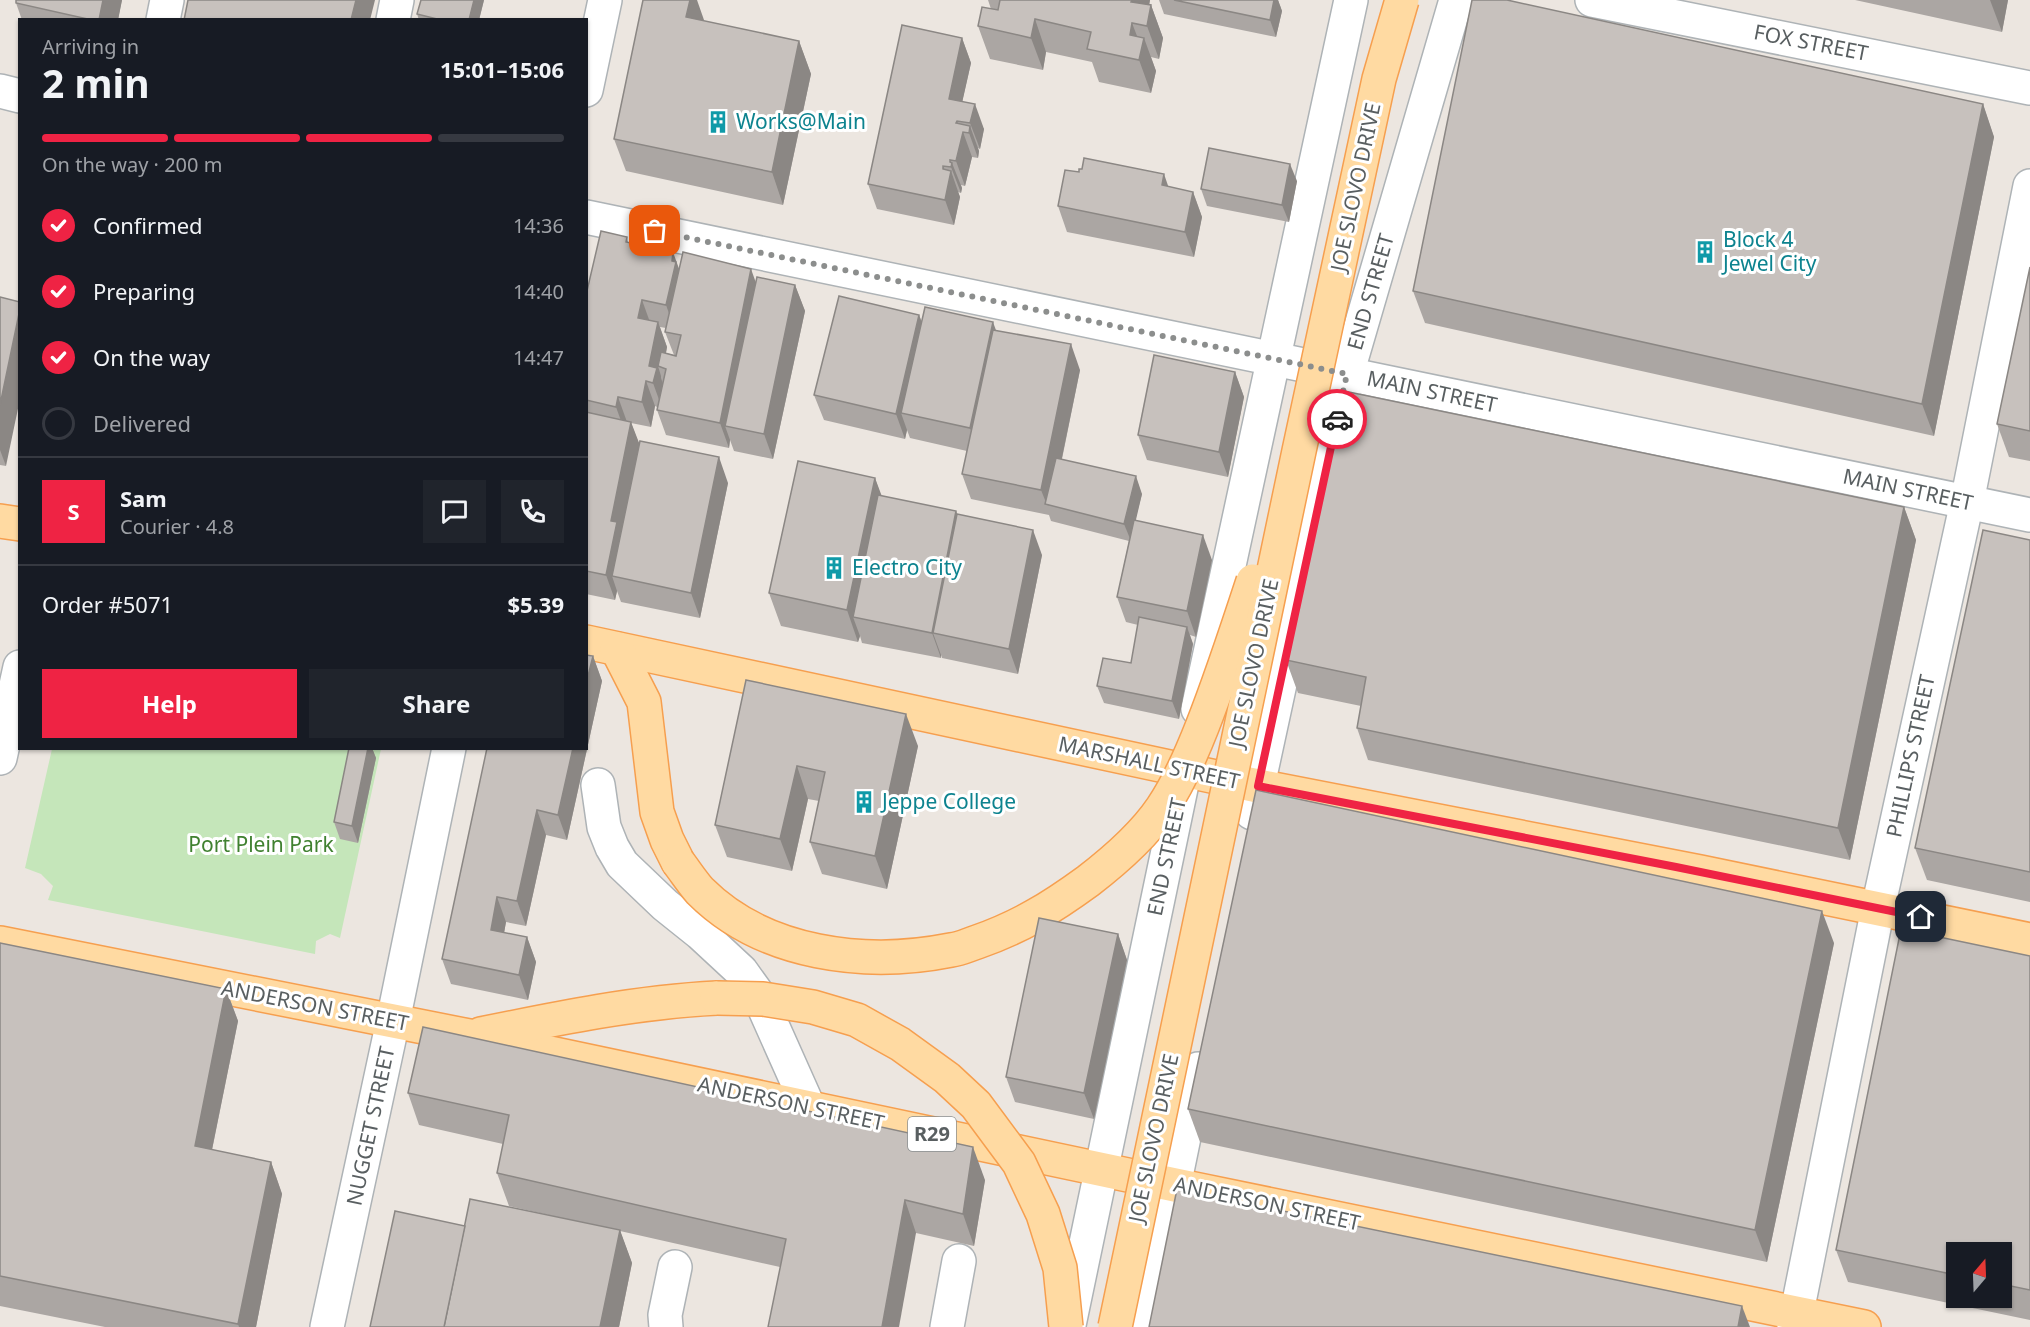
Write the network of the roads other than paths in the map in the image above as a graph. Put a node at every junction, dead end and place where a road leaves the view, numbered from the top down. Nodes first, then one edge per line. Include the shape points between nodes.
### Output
1 (167, 0) edge
2 (397, 0) edge
3 (605, 0) edge
4 (1351, 0) edge
5 (1402, 0) edge
6 (1456, 0) edge
7 (1592, 0) edge
8 (163, 18) edge
9 (393, 18) edge
10 (588, 77) edge
11 (2030, 88) edge
12 (0, 91) edge
13 (18, 96) edge
14 (2030, 186) edge
15 (588, 217) edge
16 (1273, 358) junction
17 (1347, 374) junction
18 (1299, 451) junction
19 (1967, 502) junction
20 (2030, 516) edge
21 (0, 520) edge
22 (18, 524) edge
23 (602, 646) edge
24 (18, 676) edge
25 (449, 750) edge
26 (0, 758) edge
27 (1185, 770) junction
28 (598, 785) dead end
29 (1258, 786) junction
30 (1878, 908) junction
31 (2030, 940) edge
32 (0, 943) edge
33 (393, 1021) junction
34 (469, 1036) junction
35 (809, 1108) junction
36 (1102, 1170) junction
37 (1175, 1185) junction
38 (959, 1261) dead end
39 (675, 1267) dead end
40 (1795, 1320) edge
41 (327, 1327) edge
42 (666, 1327) edge
43 (947, 1327) edge
44 (1067, 1327) edge
45 (1115, 1327) edge
46 (1145, 1327) edge
47 (1864, 1327) edge

1 - 8 street
2 - 9 street
3 - 10 street
4 - 16 street, END STREET
5 - 18 main road, JOE SLOVO DRIVE, bridge via 1379,79
6 - 17 street, END STREET
7 - 11 street, FOX STREET
12 - 13 street
14 - 19 street, PHILLIPS STREET
15 - 16 street, MAIN STREET
16 - 17 street, MAIN STREET
16 - 27 street, END STREET
17 - 19 street, MAIN STREET
17 - 29 street, END STREET
18 - 23 main road, bridge via 1212,703 1187,764 1162,808 1103,869 1056,905 1004,932 953,950 907,956 848,956 801,948 761,933 700,890 678,862 657,812 644,702
18 - 45 main road, JOE SLOVO DRIVE, bridge
19 - 20 street, MAIN STREET
19 - 30 street, PHILLIPS STREET
21 - 22 main road
23 - 27 main road, MARSHALL STREET
24 - 26 street
25 - 33 street, NUGGET STREET
27 - 29 main road, MARSHALL STREET
27 - 36 street, END STREET
28 - 35 street via 604,827 622,864 741,971 759,996
29 - 30 main road, MARSHALL STREET
29 - 37 street, END STREET
30 - 31 main road, MARSHALL STREET
30 - 40 street, PHILLIPS STREET
32 - 33 main road, ANDERSON STREET / R29
33 - 34 main road, ANDERSON STREET / R29
33 - 41 street, NUGGET STREET
34 - 35 main road, ANDERSON STREET / R29
34 - 44 main road, bridge via 559,1018 717,998 813,1006 857,1020 900,1044 947,1078 976,1106 1018,1163 1043,1214 1060,1268
35 - 36 main road, ANDERSON STREET / R29
36 - 37 main road, ANDERSON STREET / R29
36 - 44 street, END STREET
37 - 40 main road, ANDERSON STREET / R29
37 - 46 street, END STREET
38 - 43 street
39 - 42 street
40 - 47 main road, ANDERSON STREET / R29

